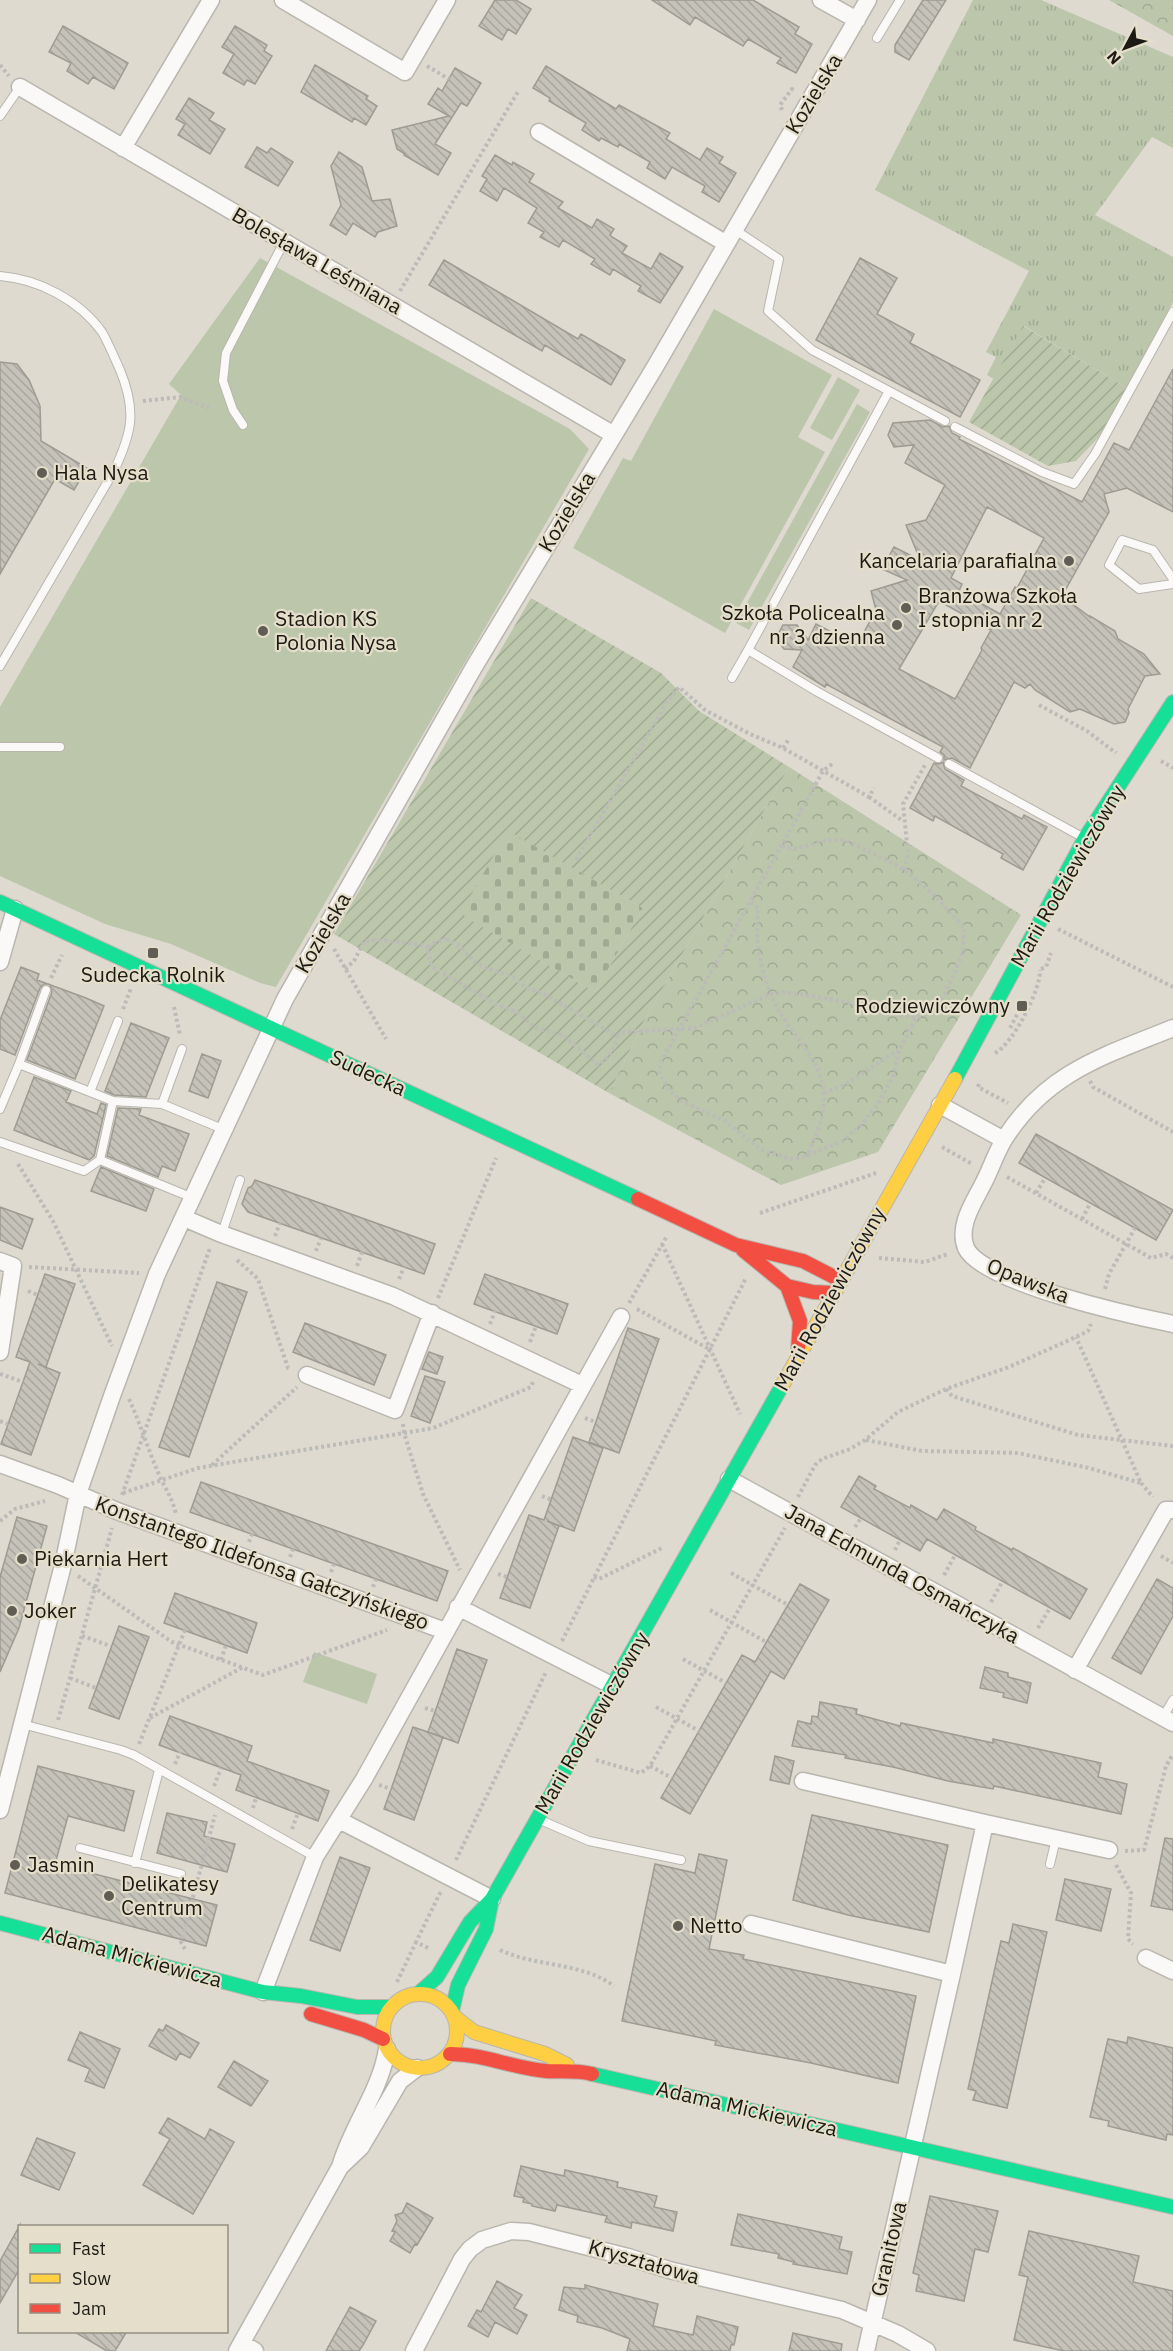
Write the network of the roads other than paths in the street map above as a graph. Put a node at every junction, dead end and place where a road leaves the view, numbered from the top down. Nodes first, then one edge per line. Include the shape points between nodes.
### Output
1 (211, 0) edge
2 (283, 0) edge
3 (447, 0) edge
4 (821, 0) edge
5 (868, 0) edge
6 (900, 0) edge
7 (857, 20) junction
8 (877, 38) dead end
9 (20, 87) joint
10 (0, 116) edge
11 (539, 132) dead end
12 (123, 148) junction
13 (730, 236) junction
14 (284, 242) junction
15 (0, 276) edge
16 (1173, 312) edge
17 (890, 391) junction
18 (945, 421) dead end
19 (243, 425) dead end
20 (955, 427) dead end
21 (614, 435) junction
22 (1173, 581) edge
23 (748, 650) junction
24 (0, 666) edge
25 (732, 678) dead end
26 (1173, 702) edge
27 (0, 747) edge
28 (60, 747) dead end
29 (935, 756) road end
30 (949, 764) dead end
31 (1085, 838) junction
32 (8, 906) edge
33 (0, 962) edge
34 (46, 990) road end
35 (118, 1021) road end
36 (271, 1028) junction
37 (1173, 1028) edge
38 (182, 1049) road end
39 (19, 1064) junction
40 (90, 1092) junction
41 (113, 1101) junction
42 (162, 1104) junction
43 (940, 1105) junction
44 (0, 1109) edge
45 (225, 1130) junction
46 (1004, 1140) junction
47 (2, 1142) edge
48 (100, 1160) junction
49 (240, 1180) dead end
50 (193, 1198) junction
51 (184, 1218) junction
52 (219, 1233) junction
53 (736, 1245) junction
54 (7, 1264) edge
55 (840, 1280) junction
56 (787, 1286) junction
57 (833, 1293) junction
58 (625, 1310) road end
59 (432, 1313) junction
60 (1173, 1324) edge
61 (0, 1352) edge
62 (798, 1355) junction
63 (307, 1375) road end
64 (582, 1385) junction
65 (0, 1464) edge
66 (729, 1479) junction
67 (78, 1494) junction
68 (1173, 1510) edge
69 (458, 1607) junction
70 (446, 1631) junction
71 (1075, 1670) junction
72 (614, 1686) junction
73 (1173, 1700) edge
74 (1168, 1720) edge
75 (22, 1724) junction
76 (7, 1755) edge
77 (159, 1770) junction
78 (802, 1781) dead end
79 (0, 1810) edge
80 (538, 1819) junction
81 (339, 1820) junction
82 (985, 1823) junction
83 (1056, 1839) junction
84 (80, 1848) dead end
85 (1109, 1851) road end
86 (315, 1857) junction
87 (681, 1860) dead end
88 (135, 1863) junction
89 (1050, 1864) dead end
90 (181, 1875) dead end
91 (492, 1899) junction
92 (0, 1923) edge
93 (751, 1924) dead end
94 (1146, 1958) road end
95 (1173, 1971) edge
96 (952, 1974) junction
97 (263, 1992) junction
98 (419, 1993) junction
99 (390, 2007) junction
100 (454, 2015) junction
101 (385, 2044) junction
102 (450, 2054) junction
103 (417, 2068) junction
104 (580, 2071) junction
105 (913, 2147) junction
106 (340, 2167) junction
107 (1173, 2207) edge
108 (872, 2323) junction
109 (244, 2348) edge
110 (414, 2351) edge
111 (866, 2351) edge
112 (927, 2351) edge

1 - 12 street
2 - 3 street via 405,72
4 - 7 street
5 - 7 street, Kozielska
6 - 8 lane
7 - 13 street, Kozielska
9 - 10 lane
9 - 12 street, Bolesława Leśmiana
11 - 13 street
12 - 14 street, Bolesława Leśmiana
13 - 17 lane via 779,259 768,311 812,350
13 - 21 street, Kozielska
14 - 19 lane via 226,353 223,381
14 - 21 street, Bolesława Leśmiana
15 - 24 lane via 36,282 82,312 101,332 114,355 130,402 125,447 114,471
16 - 20 lane via 1095,454 1074,484 1042,472
17 - 18 lane
17 - 23 lane
21 - 36 street, Kozielska via 474,667
22 - 22 lane via 1139,589 1109,565 1122,540 1153,550
23 - 25 lane
23 - 29 lane
26 - 31 street, Marii Rodziewiczówny
27 - 28 lane
30 - 31 lane
31 - 43 street, Marii Rodziewiczówny
32 - 33 street
32 - 36 street, Sudecka
34 - 39 lane
35 - 40 lane
36 - 45 street, Konstantego Ildefonsa Gałczyńskiego
36 - 53 street, Sudecka
37 - 46 street, Opawska via 1058,1079 1024,1112
38 - 42 lane
39 - 40 lane
39 - 44 lane
40 - 41 lane
41 - 42 lane
41 - 48 lane
42 - 45 lane
43 - 46 street
43 - 55 street, Marii Rodziewiczówny
45 - 50 street, Konstantego Ildefonsa Gałczyńskiego
46 - 60 street, Opawska via 968,1213 964,1228 966,1248 983,1265 1036,1288 1100,1309
47 - 48 lane via 84,1171
48 - 50 lane
49 - 52 lane
50 - 51 street, Konstantego Ildefonsa Gałczyńskiego
51 - 52 street
51 - 67 street, Konstantego Ildefonsa Gałczyńskiego via 157,1274
52 - 59 street
53 - 55 street, Sudecka via 803,1262
53 - 56 street, Sudecka
54 - 61 street
55 - 57 street, Marii Rodziewiczówny
56 - 57 street, Sudecka
56 - 62 street via 800,1321
57 - 62 street, Marii Rodziewiczówny
58 - 64 street, Konstantego Ildefonsa Gałczyńskiego
59 - 63 street via 395,1410
59 - 64 street
62 - 66 street, Marii Rodziewiczówny
64 - 69 street, Konstantego Ildefonsa Gałczyńskiego
65 - 67 street
66 - 71 street, Jana Edmunda Osmańczyka
66 - 72 street, Marii Rodziewiczówny
67 - 70 street, Konstantego Ildefonsa Gałczyńskiego
67 - 75 street, Konstantego Ildefonsa Gałczyńskiego
68 - 71 street via 1166,1510
69 - 70 street, Konstantego Ildefonsa Gałczyńskiego
69 - 72 street
70 - 81 street, Konstantego Ildefonsa Gałczyńskiego
71 - 74 street, Jana Edmunda Osmańczyka
72 - 80 street, Marii Rodziewiczówny
73 - 74 lane
75 - 76 street, Konstantego Ildefonsa Gałczyńskiego
75 - 77 lane via 121,1750
76 - 79 street, Konstantego Ildefonsa Gałczyńskiego
77 - 86 lane
77 - 88 lane
78 - 82 street
80 - 87 lane via 589,1841
80 - 91 street, Marii Rodziewiczówny
81 - 86 street, Konstantego Ildefonsa Gałczyńskiego
81 - 91 street
82 - 83 street
82 - 96 street
83 - 85 street
83 - 89 lane
84 - 88 lane
86 - 97 street, Konstantego Ildefonsa Gałczyńskiego
88 - 90 lane
91 - 98 street, Marii Rodziewiczówny via 470,1922 437,1977
91 - 100 street, Marii Rodziewiczówny via 486,1929 458,1985
92 - 97 street, Adama Mickiewicza
93 - 96 street
94 - 95 street
96 - 105 street
97 - 99 street, Adama Mickiewicza via 344,2007
97 - 101 street, Adama Mickiewicza via 297,2010 364,2030
98 - 99 street
98 - 100 street via 443,2001
99 - 101 street via 385,2017
100 - 102 street via 458,2031
100 - 104 street, Adama Mickiewicza via 474,2032 545,2054
101 - 103 street via 399,2063
101 - 106 street via 385,2065 345,2146
102 - 103 street via 441,2062
102 - 104 street, Adama Mickiewicza via 471,2054 545,2071
103 - 106 street via 400,2081 361,2147
104 - 105 street, Adama Mickiewicza
105 - 107 street, Adama Mickiewicza
105 - 108 street, Granitowa
106 - 109 street
108 - 110 street, Kryształowa via 842,2310 669,2270 571,2242 511,2231 482,2240 470,2249
108 - 111 street, Granitowa
108 - 112 street, Kryształowa

